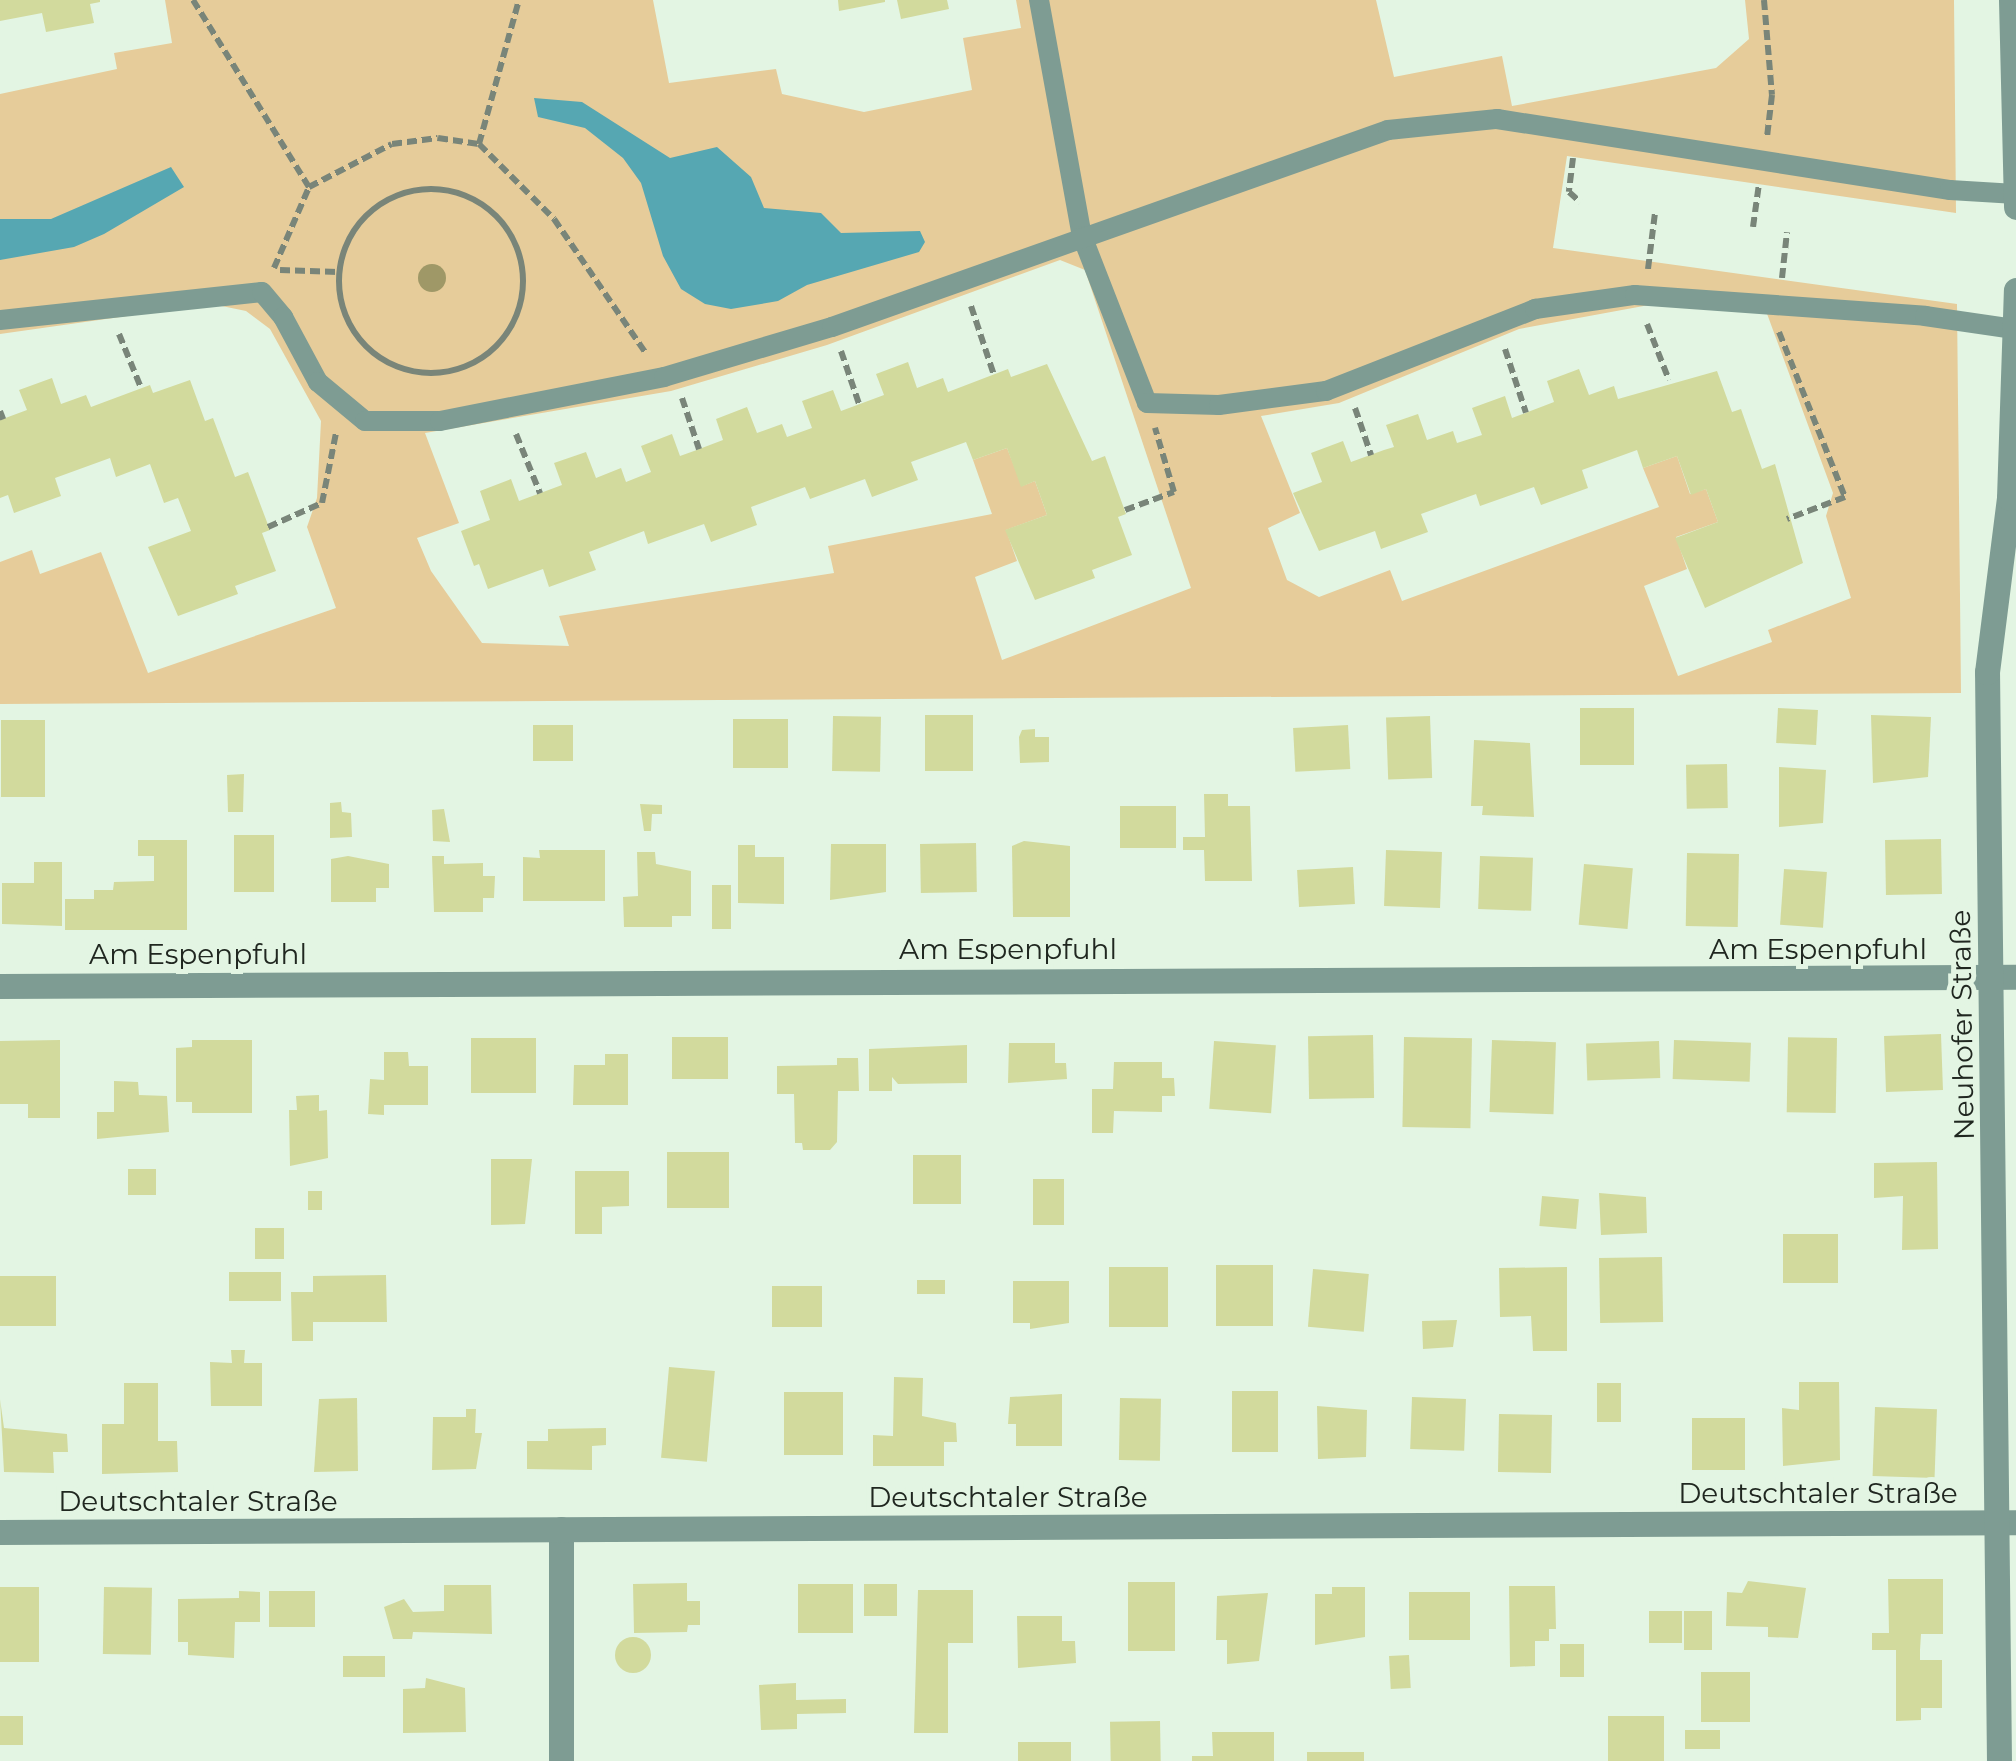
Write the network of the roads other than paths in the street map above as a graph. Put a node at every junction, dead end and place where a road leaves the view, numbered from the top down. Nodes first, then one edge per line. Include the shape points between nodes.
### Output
1 (1039, 0) edge
2 (2011, 0) edge
3 (2016, 194) edge
4 (2016, 207) edge
5 (1082, 236) junction
6 (2016, 290) edge
7 (0, 320) edge
8 (2014, 330) edge
9 (2004, 977) edge
10 (0, 986) edge
11 (2008, 1522) edge
12 (561, 1529) junction
13 (0, 1532) edge
14 (561, 1761) edge
15 (1998, 1761) edge

1 - 5 lane
2 - 3 street
3 - 4 street
3 - 5 lane via 1950,190 1497,119 1388,130
5 - 7 lane via 832,326 668,375 440,421 366,422 318,382 284,317 262,292
5 - 8 lane via 1148,403 1219,405 1346,383 1535,310 1640,295
6 - 8 street, Neuhofer Straße
8 - 9 street, Neuhofer Straße via 2009,498 1987,672
9 - 10 street, Am Espenpfuhl
9 - 11 street, Neuhofer Straße
11 - 12 street, Deutschtaler Straße
11 - 15 street, Neuhofer Straße
12 - 13 street, Deutschtaler Straße
12 - 14 street

